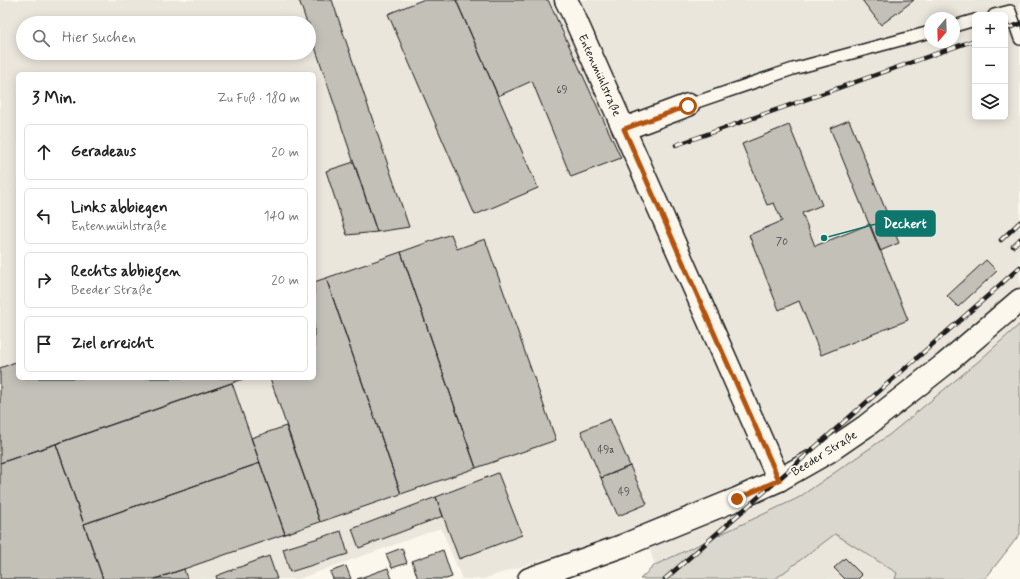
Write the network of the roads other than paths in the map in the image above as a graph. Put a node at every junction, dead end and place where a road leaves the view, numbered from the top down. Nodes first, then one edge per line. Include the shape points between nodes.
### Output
1 (566, 0) edge
2 (1006, 12) edge
3 (972, 21) edge
4 (960, 24) edge
5 (924, 34) edge
6 (1020, 39) edge
7 (688, 106) joint
8 (624, 129) junction
9 (1020, 300) edge
10 (779, 480) junction
11 (529, 579) edge

1 - 8 street, Entenmühlstraße
2 - 6 lane via 1010,11
3 - 4 lane
5 - 7 lane via 793,69
7 - 8 street
8 - 10 street, Entenmühlstraße
9 - 10 street, Beeder Straße via 945,364 866,426 828,452
10 - 11 street, Beeder Straße via 636,540

